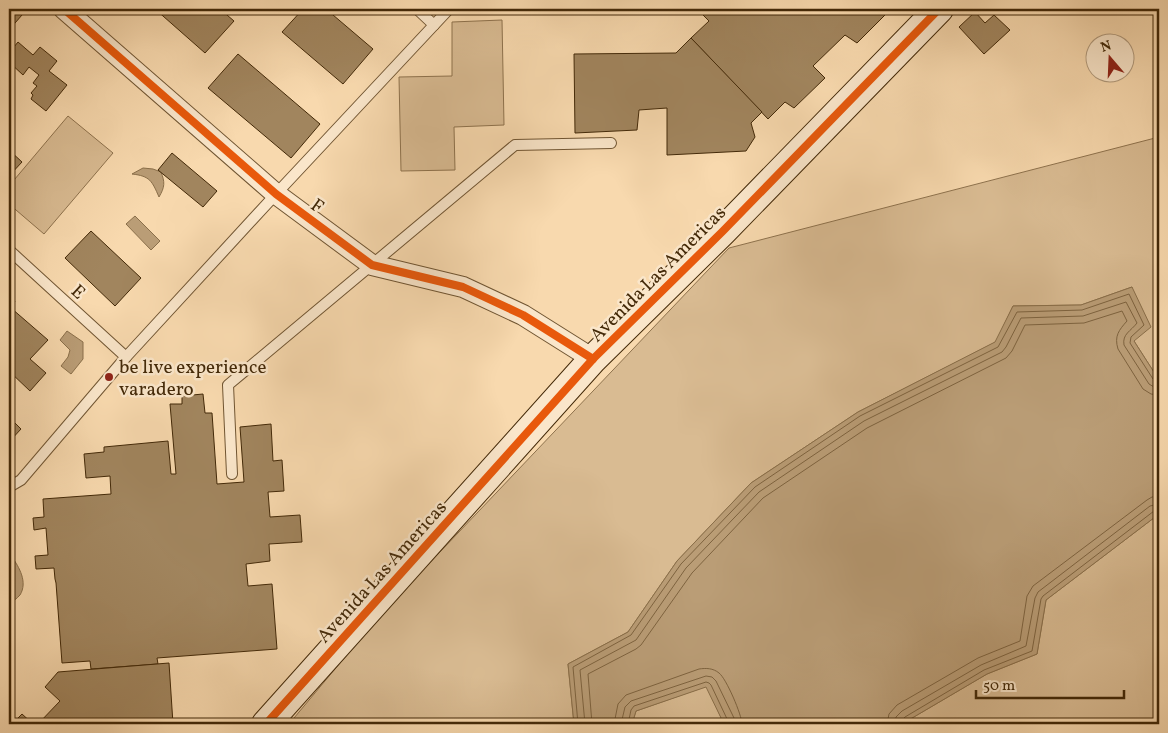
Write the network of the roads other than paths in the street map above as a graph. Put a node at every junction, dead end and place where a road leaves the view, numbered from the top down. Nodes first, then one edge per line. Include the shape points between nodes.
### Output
1 (64, 9) edge
2 (417, 9) edge
3 (449, 9) edge
4 (938, 9) edge
5 (434, 25) junction
6 (611, 143) dead end
7 (276, 194) junction
8 (9, 250) edge
9 (372, 265) junction
10 (126, 357) junction
11 (593, 359) junction
12 (232, 474) dead end
13 (9, 487) edge
14 (266, 724) edge

1 - 7 street, F
2 - 5 lane
3 - 5 lane
4 - 11 street, Avenida Las Americas via 723,231
5 - 7 lane
6 - 9 lane via 515,146
7 - 9 street, F
7 - 10 lane
8 - 10 lane, E
9 - 11 street, F via 463,287 523,315
9 - 12 lane via 228,385
10 - 13 lane via 21,480
11 - 14 street, Avenida Las Americas

